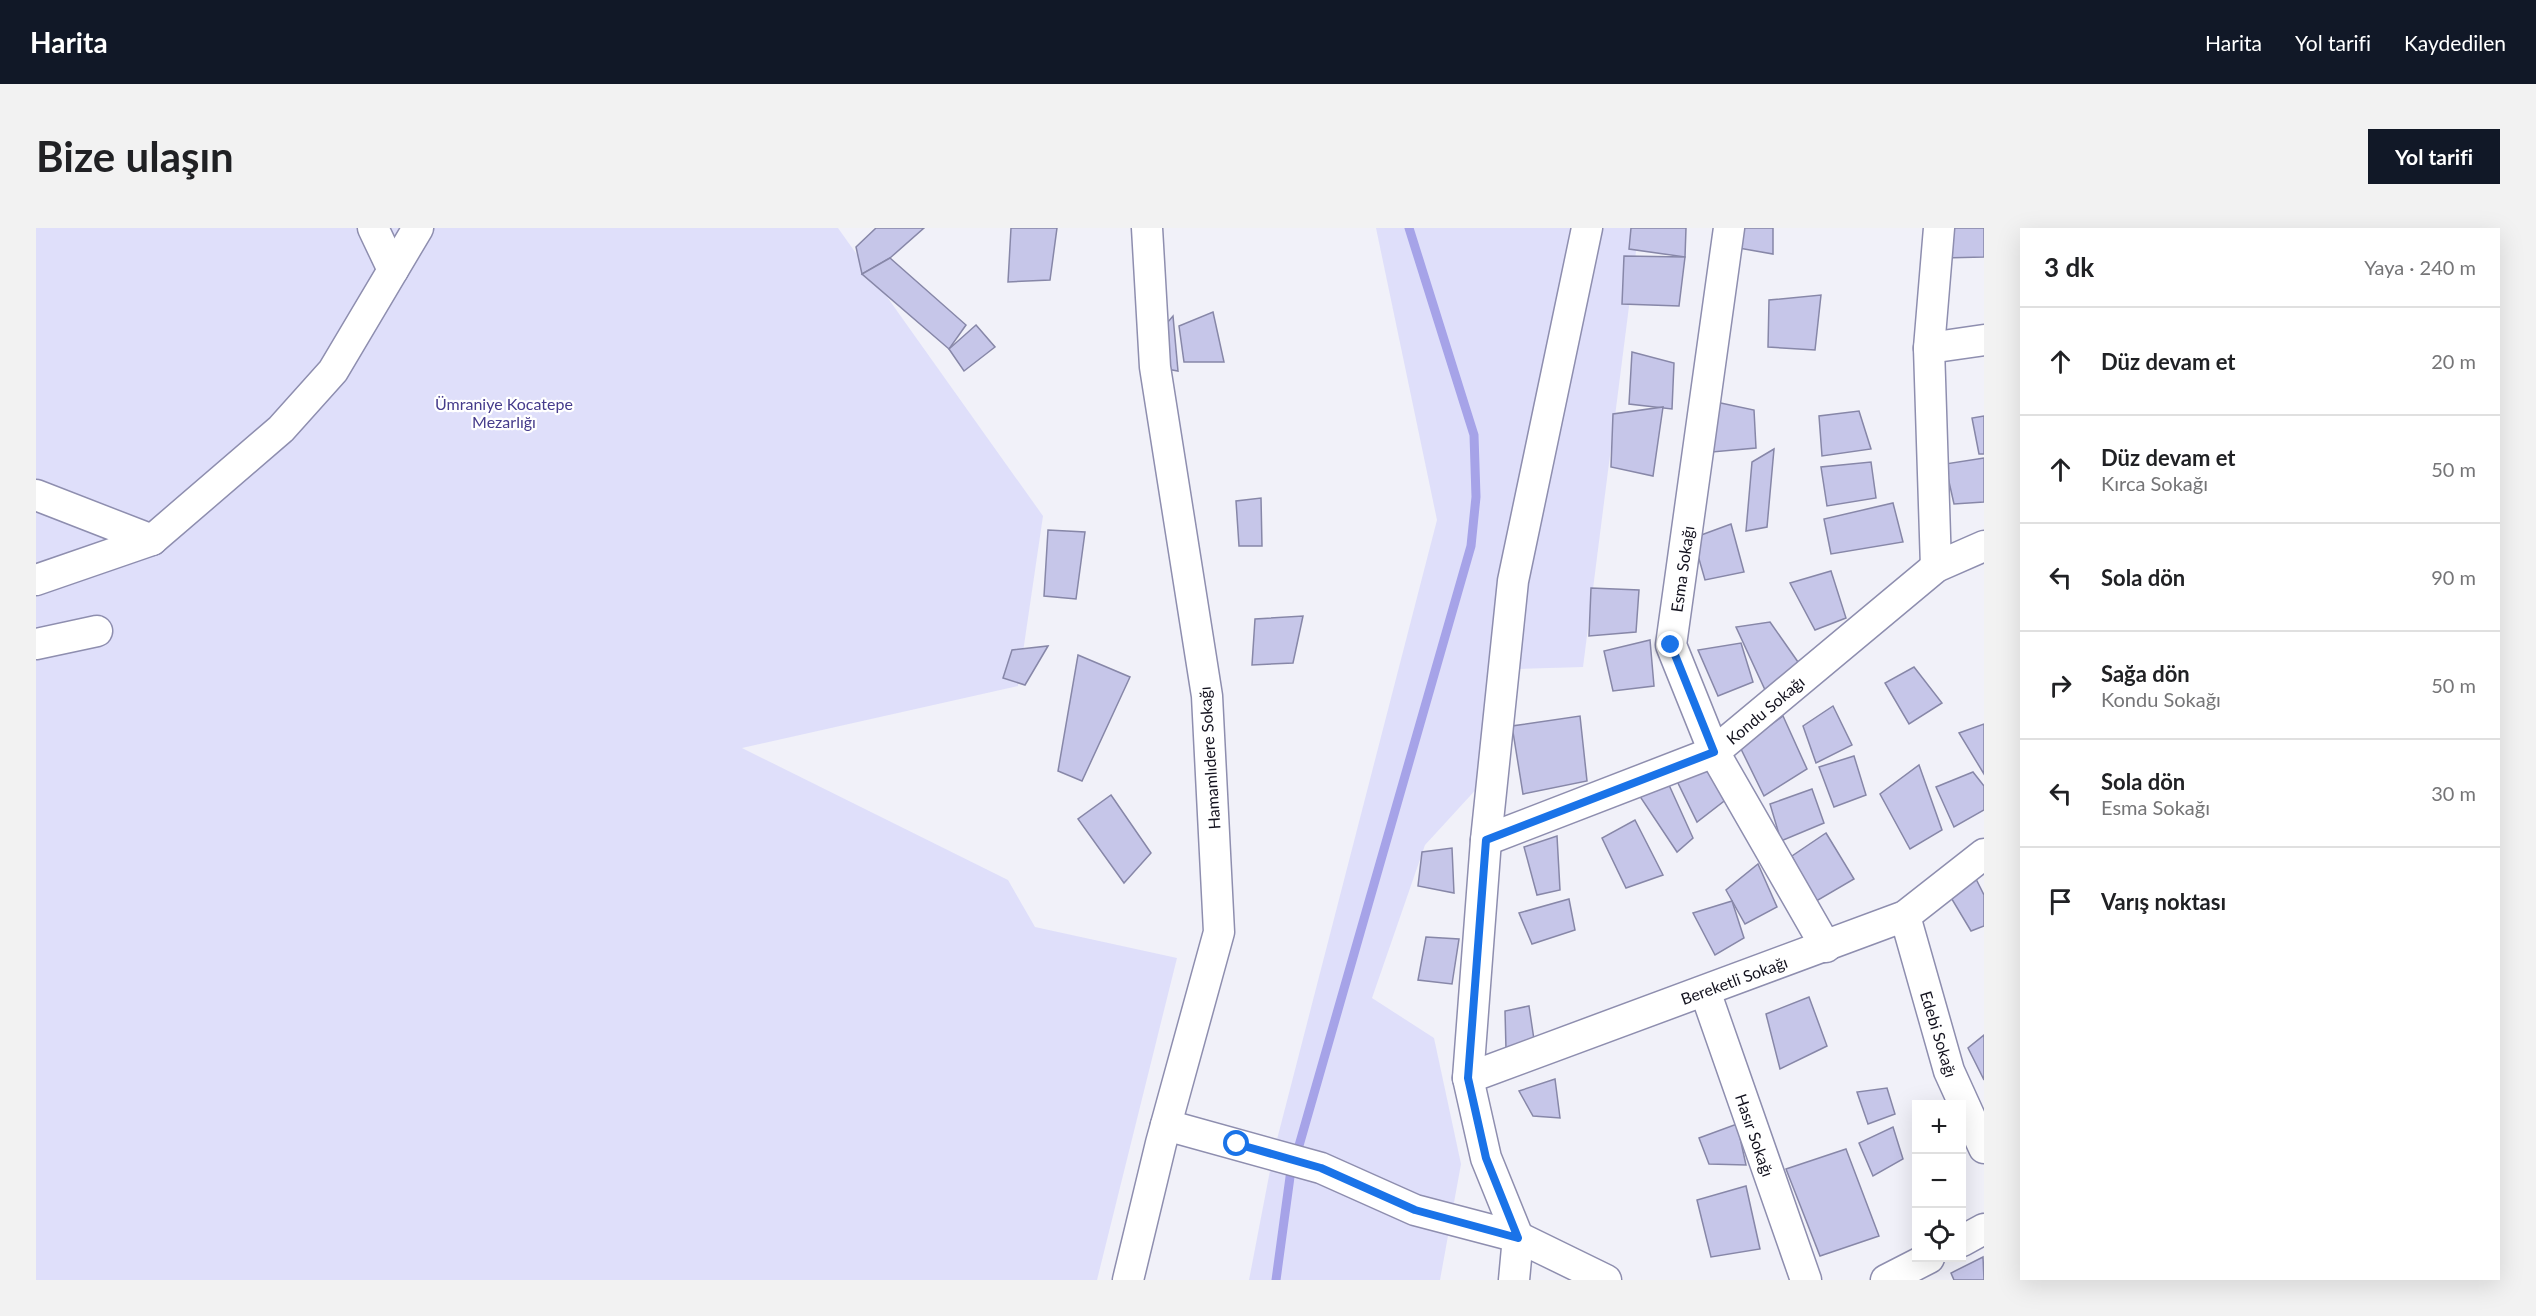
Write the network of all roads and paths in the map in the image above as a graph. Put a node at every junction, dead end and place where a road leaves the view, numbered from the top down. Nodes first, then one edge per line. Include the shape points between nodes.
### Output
1 (373, 228) edge
2 (418, 228) edge
3 (1147, 228) edge
4 (1587, 228) edge
5 (1729, 228) edge
6 (1939, 228) edge
7 (393, 270) junction
8 (1984, 340) edge
9 (1929, 348) junction
10 (36, 495) edge
11 (152, 540) junction
12 (1984, 546) edge
13 (1936, 567) junction
14 (36, 580) edge
15 (97, 631) dead end
16 (36, 644) edge
17 (1714, 752) junction
18 (1486, 840) junction
19 (1984, 854) edge
20 (1905, 916) junction
21 (1826, 947) junction
22 (1705, 991) junction
23 (1468, 1078) junction
24 (1166, 1125) junction
25 (1984, 1148) edge
26 (1984, 1229) edge
27 (1518, 1238) junction
28 (1966, 1239) edge
29 (1920, 1262) edge
30 (1128, 1280) edge
31 (1514, 1280) edge
32 (1606, 1280) edge
33 (1806, 1280) edge
34 (1886, 1280) edge

1 - 7 street
2 - 7 street
3 - 24 street, Hamamlıdere Sokağı via 1155,367 1207,696 1219,932
4 - 18 street via 1513,581
5 - 17 street, Esma Sokağı via 1671,645
6 - 9 street
7 - 11 street via 333,371 281,429
8 - 9 street
9 - 13 street
10 - 11 street
11 - 14 street
12 - 13 street, Kondu Sokağı
13 - 17 street, Kondu Sokağı
15 - 16 street
17 - 18 street, Kondu Sokağı
17 - 21 street, Esma Sokağı
18 - 23 street
19 - 20 street, Bereketli Sokağı
20 - 21 street, Bereketli Sokağı
20 - 25 street, Edebi Sokağı via 1948,1071
21 - 22 street, Bereketli Sokağı
22 - 23 street, Bereketli Sokağı
22 - 33 street, Hasır Sokağı
23 - 27 street via 1486,1158
24 - 27 street via 1321,1168 1415,1210
24 - 30 street, Hamamlıdere Sokağı
26 - 28 street
27 - 31 street
27 - 32 street
29 - 34 street

